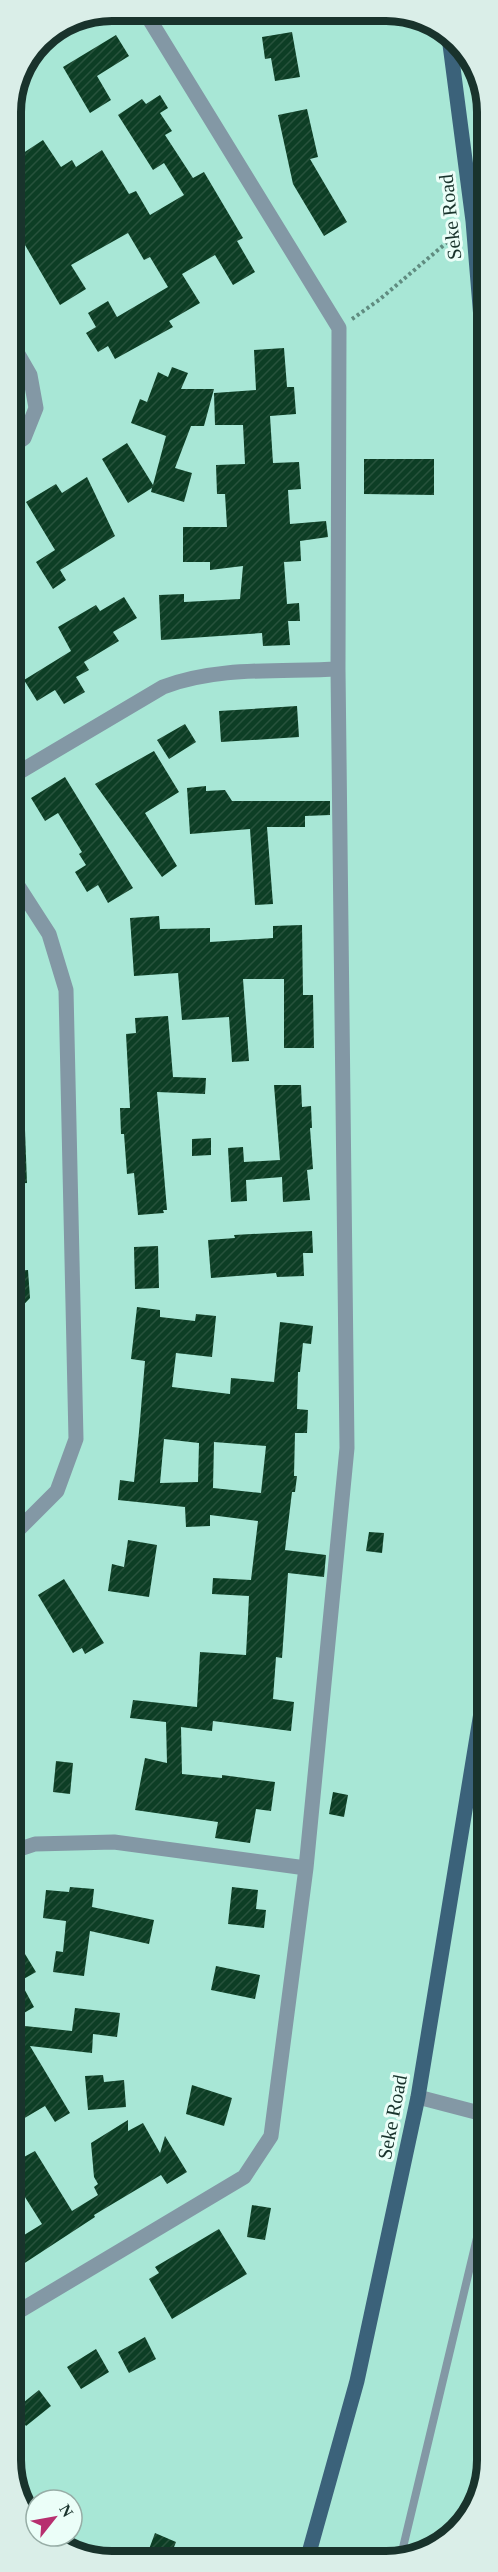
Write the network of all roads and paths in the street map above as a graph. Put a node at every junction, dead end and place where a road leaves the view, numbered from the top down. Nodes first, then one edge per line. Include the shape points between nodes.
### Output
1 (150, 21) edge
2 (451, 49) edge
3 (473, 220) junction
4 (477, 269) edge
5 (339, 328) junction
6 (21, 359) edge
7 (21, 440) edge
8 (338, 669) junction
9 (21, 771) edge
10 (21, 891) edge
11 (21, 1527) edge
12 (477, 1737) edge
13 (21, 1849) edge
14 (306, 1868) junction
15 (418, 2097) junction
16 (477, 2112) edge
17 (477, 2238) edge
18 (21, 2310) edge
19 (403, 2549) edge
20 (310, 2551) edge

1 - 5 street
2 - 3 main road, Seke Road
3 - 4 main road, Seke Road
3 - 5 path via 379,300
5 - 8 street
6 - 7 street via 30,375 36,408
8 - 9 street via 184,679 163,687
8 - 14 street via 347,1448
10 - 11 street via 49,934 66,990 76,1438 57,1491
12 - 15 main road, Seke Road
13 - 14 street via 35,1844 114,1842
14 - 18 street via 271,2136 244,2177
15 - 16 street
15 - 20 main road, Seke Road via 357,2381
17 - 19 lane

